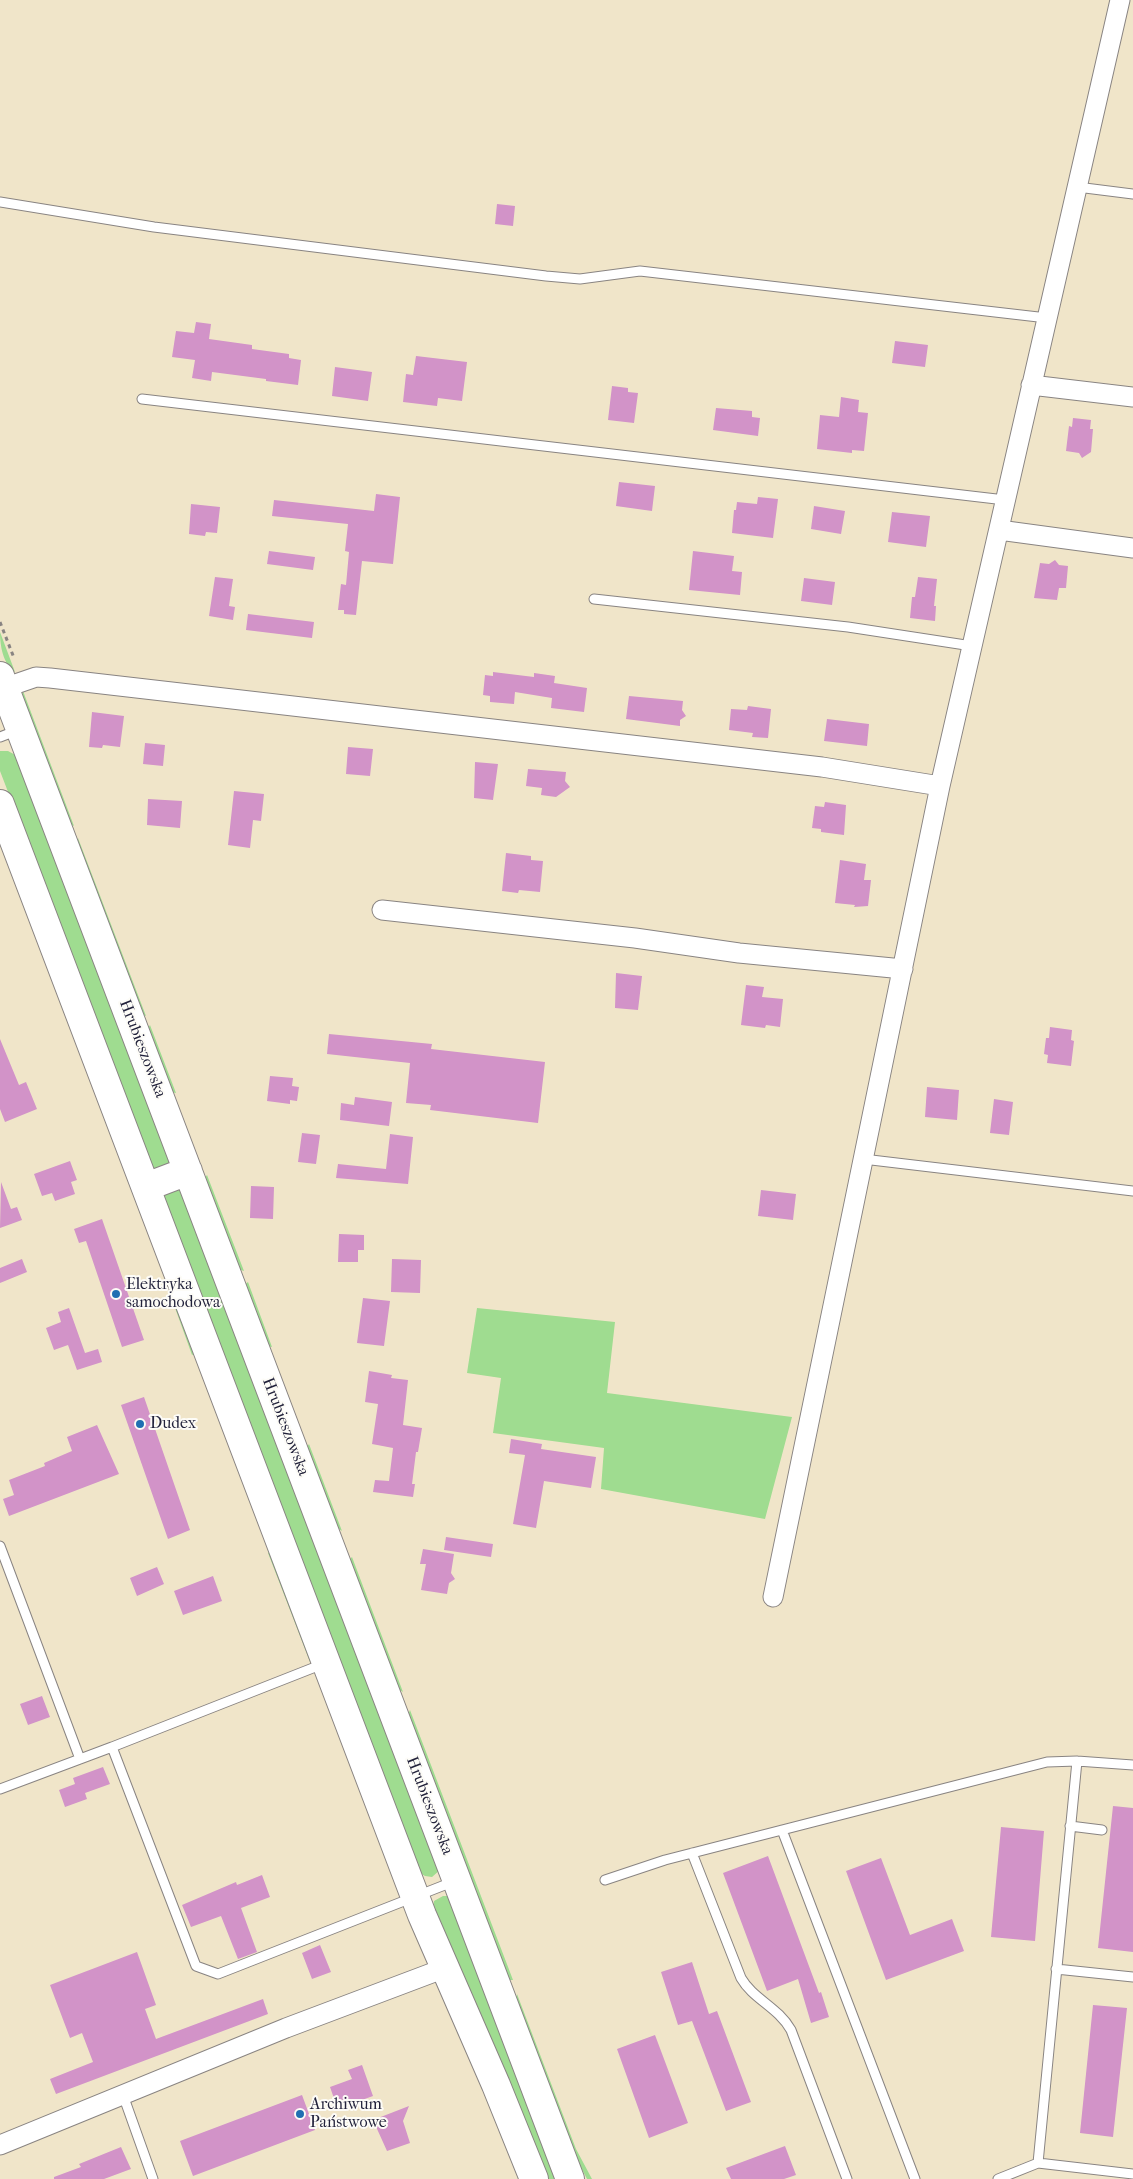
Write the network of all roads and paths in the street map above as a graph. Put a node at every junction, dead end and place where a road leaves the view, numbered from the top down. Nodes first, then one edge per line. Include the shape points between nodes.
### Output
1 (1123, 7) edge
2 (1077, 188) junction
3 (1133, 194) edge
4 (0, 202) edge
5 (1047, 318) junction
6 (1031, 385) junction
7 (1133, 397) edge
8 (142, 399) dead end
9 (1005, 500) junction
10 (999, 530) junction
11 (1133, 548) edge
12 (594, 598) dead end
13 (972, 646) junction
14 (2, 682) edge
15 (10, 733) edge
16 (940, 786) junction
17 (0, 804) edge
18 (382, 910) dead end
19 (902, 969) junction
20 (863, 1159) junction
21 (188, 1172) junction
22 (146, 1187) junction
23 (1133, 1191) edge
24 (0, 1546) edge
25 (773, 1598) dead end
26 (326, 1663) junction
27 (112, 1747) junction
28 (80, 1759) junction
29 (1077, 1761) junction
30 (1133, 1765) edge
31 (0, 1789) edge
32 (1070, 1826) junction
33 (782, 1830) junction
34 (1102, 1830) dead end
35 (692, 1853) junction
36 (458, 1880) junction
37 (605, 1880) dead end
38 (415, 1897) junction
39 (445, 1968) junction
40 (1056, 1970) junction
41 (1133, 1977) edge
42 (123, 2095) junction
43 (0, 2145) edge
44 (1038, 2163) junction
45 (1133, 2174) edge
46 (154, 2179) edge
47 (534, 2179) edge
48 (570, 2179) edge
49 (847, 2179) edge
50 (915, 2179) edge
51 (998, 2179) edge

1 - 2 street
2 - 3 lane
2 - 5 street
4 - 5 lane via 154,227 546,276 580,279 640,271
5 - 6 street
6 - 7 street
6 - 9 street
8 - 9 lane
9 - 10 street
10 - 11 street
10 - 13 street
12 - 13 lane via 848,627
13 - 16 street
14 - 15 main road, Hrubieszowska
14 - 16 street via 50,678 822,767
15 - 21 main road, Hrubieszowska
16 - 19 street
17 - 22 main road
18 - 19 street
19 - 20 street
20 - 23 lane
20 - 25 street
21 - 22 main road
21 - 36 main road, Hrubieszowska
22 - 26 main road
24 - 28 lane
26 - 27 lane
26 - 38 main road
27 - 28 lane
27 - 38 lane via 196,1966 218,1974
28 - 31 lane
29 - 30 lane
29 - 32 lane
29 - 33 lane via 1047,1762
32 - 34 lane
32 - 40 lane
33 - 35 lane
33 - 50 lane
35 - 37 lane
35 - 49 lane via 740,1978 777,2012 791,2030
36 - 38 lane
36 - 48 main road, Hrubieszowska
38 - 39 main road
39 - 42 street via 286,2028
39 - 47 main road
40 - 41 lane
40 - 44 lane
42 - 43 street
42 - 46 lane
44 - 45 lane
44 - 51 lane

